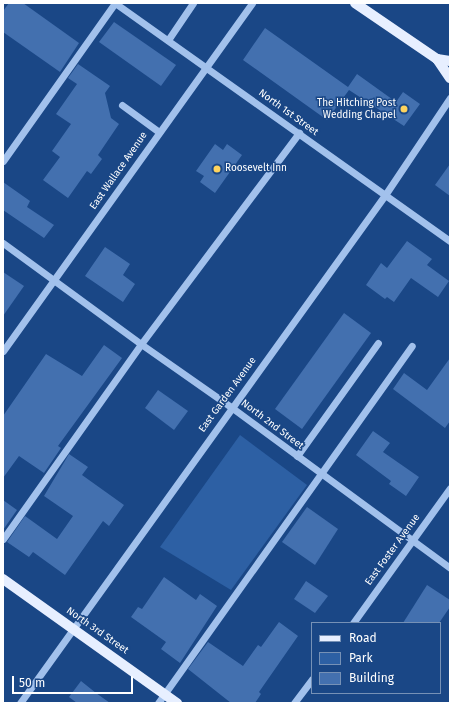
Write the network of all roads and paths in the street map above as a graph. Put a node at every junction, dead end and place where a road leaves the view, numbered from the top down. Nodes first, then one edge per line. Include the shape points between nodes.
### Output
1 (115, 3) edge
2 (193, 3) edge
3 (252, 3) edge
4 (355, 3) edge
5 (168, 40) junction
6 (437, 59) junction
7 (450, 61) edge
8 (206, 66) junction
9 (450, 78) edge
10 (450, 98) edge
11 (122, 105) dead end
12 (159, 132) junction
13 (299, 133) junction
14 (3, 162) edge
15 (385, 195) junction
16 (450, 240) edge
17 (3, 243) edge
18 (54, 280) junction
19 (378, 343) dead end
20 (141, 344) junction
21 (412, 346) dead end
22 (3, 351) edge
23 (231, 407) junction
24 (297, 456) junction
25 (321, 473) junction
26 (450, 488) edge
27 (3, 539) edge
28 (412, 541) junction
29 (450, 568) edge
30 (3, 579) edge
31 (354, 622) edge
32 (74, 629) junction
33 (311, 680) edge
34 (165, 694) junction
35 (20, 703) edge
36 (158, 703) edge
37 (177, 703) edge
38 (294, 703) edge

1 - 5 street, North 1st Street
1 - 14 street
2 - 5 street
3 - 8 street, East Wallace Avenue
4 - 6 main road
5 - 8 street, North 1st Street
6 - 7 main road
6 - 9 main road
8 - 12 street, East Wallace Avenue
8 - 13 street, North 1st Street
10 - 15 street, East Garden Avenue
11 - 12 street
12 - 18 street, East Wallace Avenue
13 - 15 street, North 1st Street
13 - 20 street
15 - 16 street, North 1st Street
15 - 23 street, East Garden Avenue
17 - 18 street, North 2nd Street
18 - 20 street, North 2nd Street
18 - 22 street, East Wallace Avenue
19 - 24 street
20 - 23 street, North 2nd Street
20 - 27 street
21 - 25 street
23 - 24 street, North 2nd Street
23 - 32 street, East Garden Avenue
24 - 25 street, North 2nd Street
25 - 28 street, North 2nd Street
25 - 34 street
26 - 28 street, East Foster Avenue
28 - 29 street, North 2nd Street
28 - 31 street, East Foster Avenue
30 - 32 main road, North 3rd Street
32 - 34 main road, North 3rd Street
32 - 35 street, East Garden Avenue
33 - 38 street
34 - 36 street
34 - 37 main road, North 3rd Street

